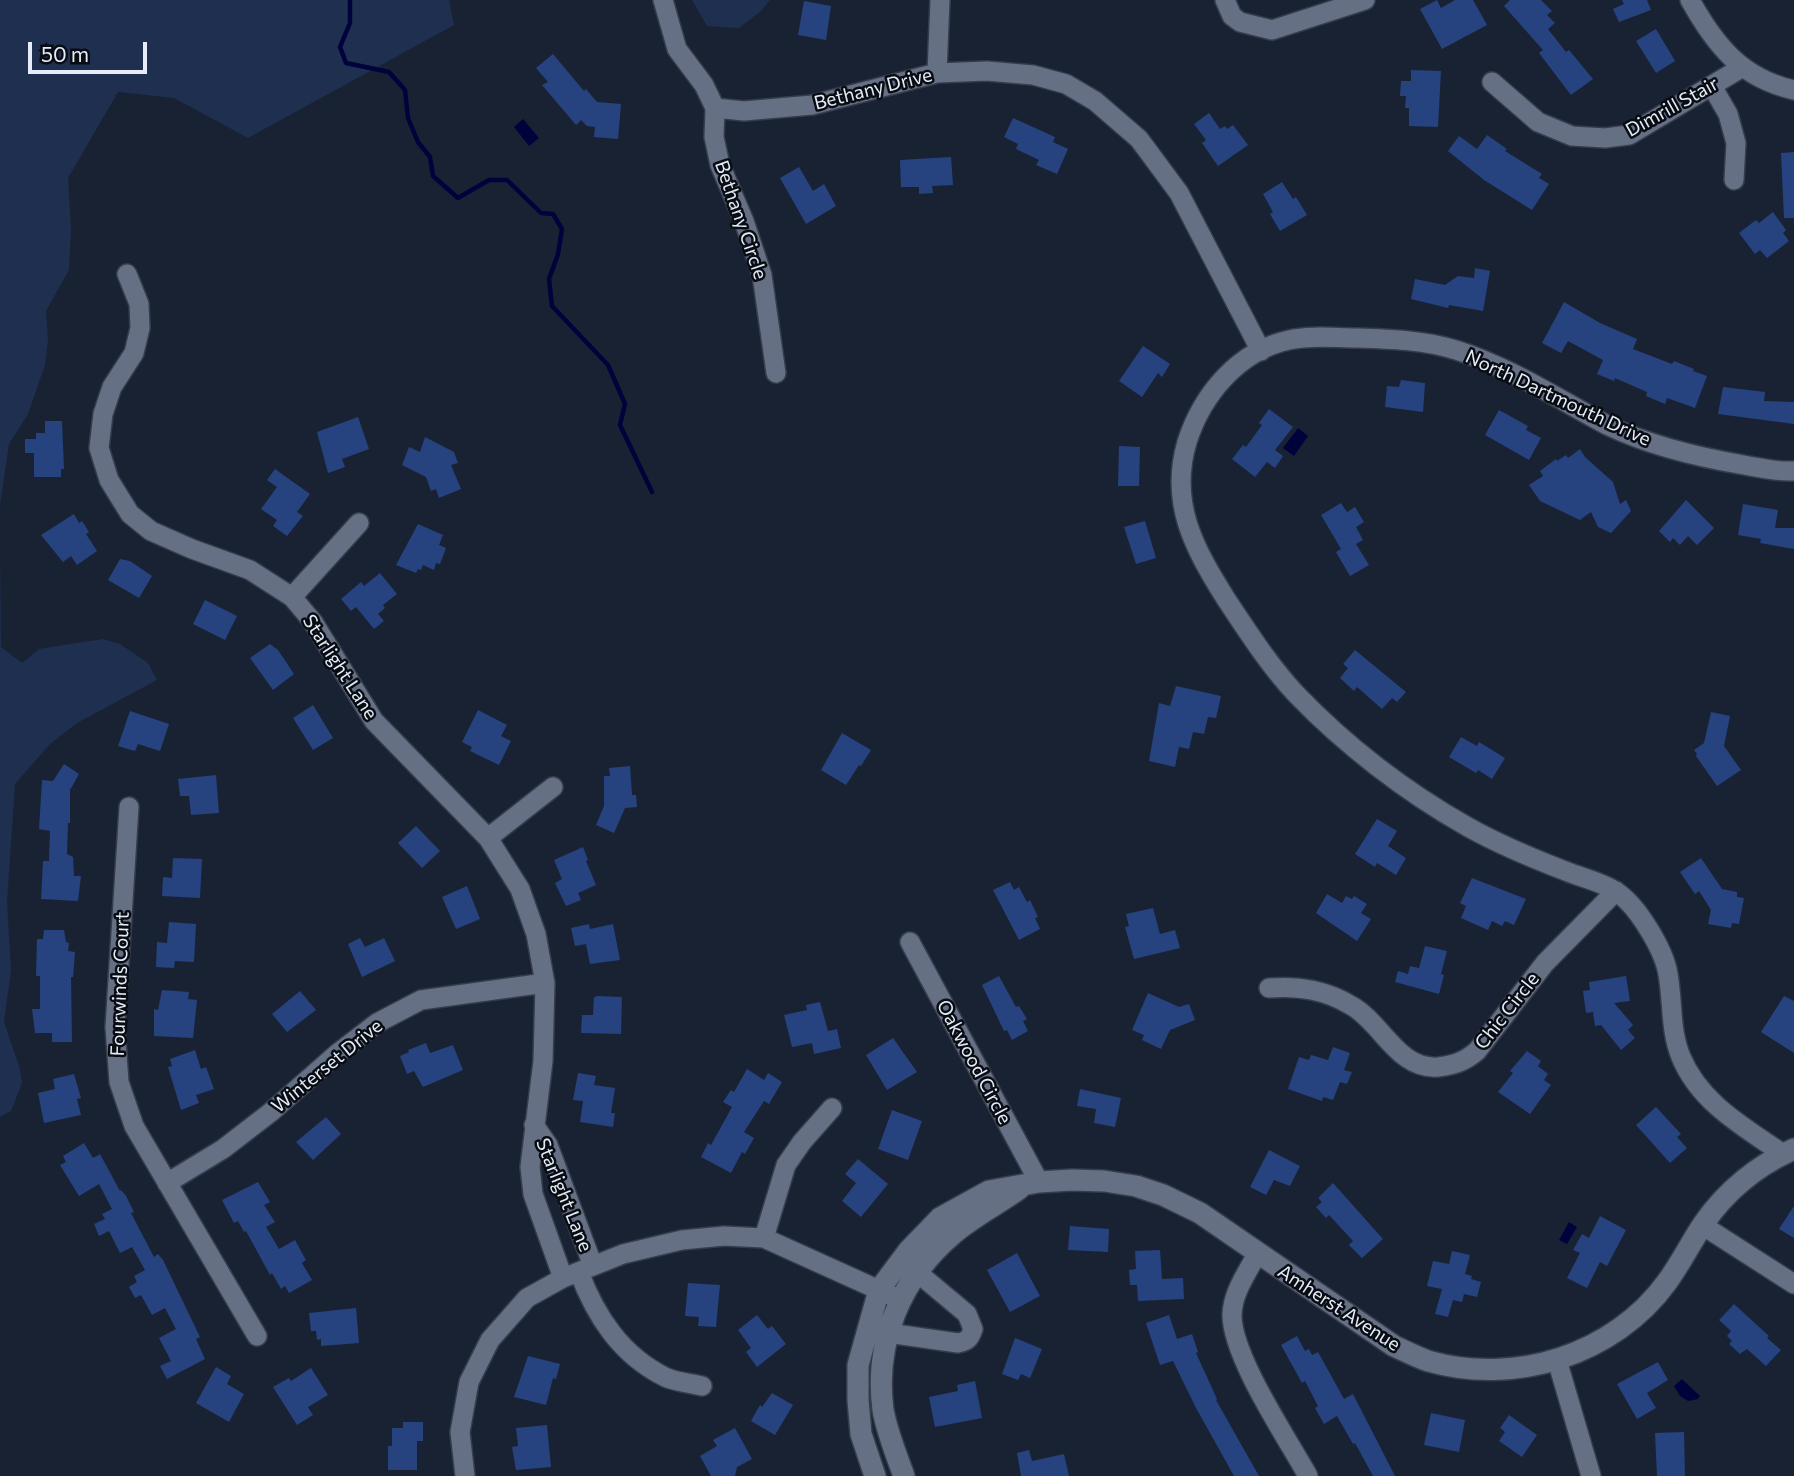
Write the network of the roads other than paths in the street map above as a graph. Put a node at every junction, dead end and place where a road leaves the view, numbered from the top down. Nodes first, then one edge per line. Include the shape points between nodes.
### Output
1 (663, 0) edge
2 (940, 0) edge
3 (1225, 0) edge
4 (1365, 0) edge
5 (1690, 0) edge
6 (1741, 68) junction
7 (937, 73) junction
8 (1492, 82) dead end
9 (1712, 86) junction
10 (1794, 90) edge
11 (715, 108) junction
12 (1734, 180) dead end
13 (127, 274) dead end
14 (1261, 351) junction
15 (776, 373) dead end
16 (1794, 471) edge
17 (359, 523) dead end
18 (292, 597) junction
19 (553, 787) dead end
20 (129, 807) dead end
21 (488, 838) junction
22 (1616, 891) junction
23 (910, 942) dead end
24 (545, 983) junction
25 (1269, 988) dead end
26 (832, 1108) dead end
27 (534, 1125) junction
28 (1789, 1151) edge
29 (167, 1183) junction
30 (1031, 1184) junction
31 (1702, 1225) junction
32 (764, 1238) junction
33 (1257, 1254) junction
34 (909, 1266) junction
35 (579, 1272) junction
36 (1794, 1284) edge
37 (879, 1290) junction
38 (901, 1300) junction
39 (877, 1332) junction
40 (257, 1336) dead end
41 (1557, 1360) junction
42 (702, 1386) dead end
43 (465, 1476) edge
44 (875, 1476) edge
45 (904, 1476) edge
46 (1308, 1476) edge
47 (1591, 1476) edge

1 - 11 street via 677,49
2 - 7 street
3 - 4 street via 1240,22 1272,30
5 - 6 street via 1714,38
6 - 9 street, Dimrill Stair
6 - 10 street
7 - 11 street, Bethany Drive via 812,105 744,111
7 - 14 street, Bethany Drive via 1033,75 1066,84 1113,116 1139,139 1179,192
8 - 9 street, Dimrill Stair via 1538,122 1572,136 1605,138 1629,135
9 - 12 street via 1728,114 1736,143
11 - 15 street, Bethany Circle via 714,137 720,165 762,275
13 - 18 street, Starlight Lane via 139,303 140,328 134,353 112,387 103,414 99,448 109,480 130,514 151,531 250,570
14 - 16 street, North Dartmouth Drive via 1308,337 1400,339 1455,350 1526,380 1611,427 1690,456
14 - 22 street, North Dartmouth Drive via 1215,385 1197,414 1181,464 1180,494 1191,536 1205,564 1259,650 1296,694 1378,769 1467,827
17 - 18 street
18 - 21 street, Starlight Lane via 313,622 374,721
19 - 21 street
20 - 29 street, Fourwinds Court via 115,1027 119,1082 134,1126
21 - 24 street, Starlight Lane via 520,889 536,934
22 - 25 street, Chic Circle via 1545,963 1477,1051 1454,1065 1426,1068 1401,1054 1355,1007 1325,992 1296,986
22 - 28 street, North Dartmouth Drive via 1647,924 1668,970 1682,1061 1719,1110
23 - 30 street, Oakwood Circle
24 - 27 street, Starlight Lane via 543,1060
24 - 29 street, Winterset Drive via 421,1000 377,1023 223,1149
26 - 32 street via 786,1165
27 - 35 street, Starlight Lane via 548,1145
27 - 35 street, Starlight Lane via 533,1194
28 - 31 street, Amherst Avenue via 1742,1181
29 - 40 street, Fourwinds Court
30 - 33 street, Amherst Avenue via 1104,1181 1145,1189 1200,1213
30 - 34 street, Amherst Avenue via 989,1191 940,1218
31 - 36 street
31 - 41 street, Amherst Avenue via 1647,1307 1596,1344
32 - 35 street via 682,1240 623,1254
32 - 37 street
33 - 41 street, Amherst Avenue via 1384,1340 1427,1360 1508,1370
33 - 46 street via 1237,1291 1232,1313 1236,1338 1245,1364
34 - 37 street, Amherst Avenue
34 - 38 street, Amherst Avenue
34 - 39 street via 967,1314 971,1336 958,1343
35 - 42 street via 606,1327 631,1355 667,1378
35 - 43 street via 527,1298 490,1340 469,1382 460,1432
37 - 38 street
37 - 39 street, Amherst Avenue
38 - 39 street, Amherst Avenue
39 - 44 street, Amherst Avenue via 858,1366 861,1434
39 - 45 street, Amherst Avenue via 884,1411
41 - 47 street

